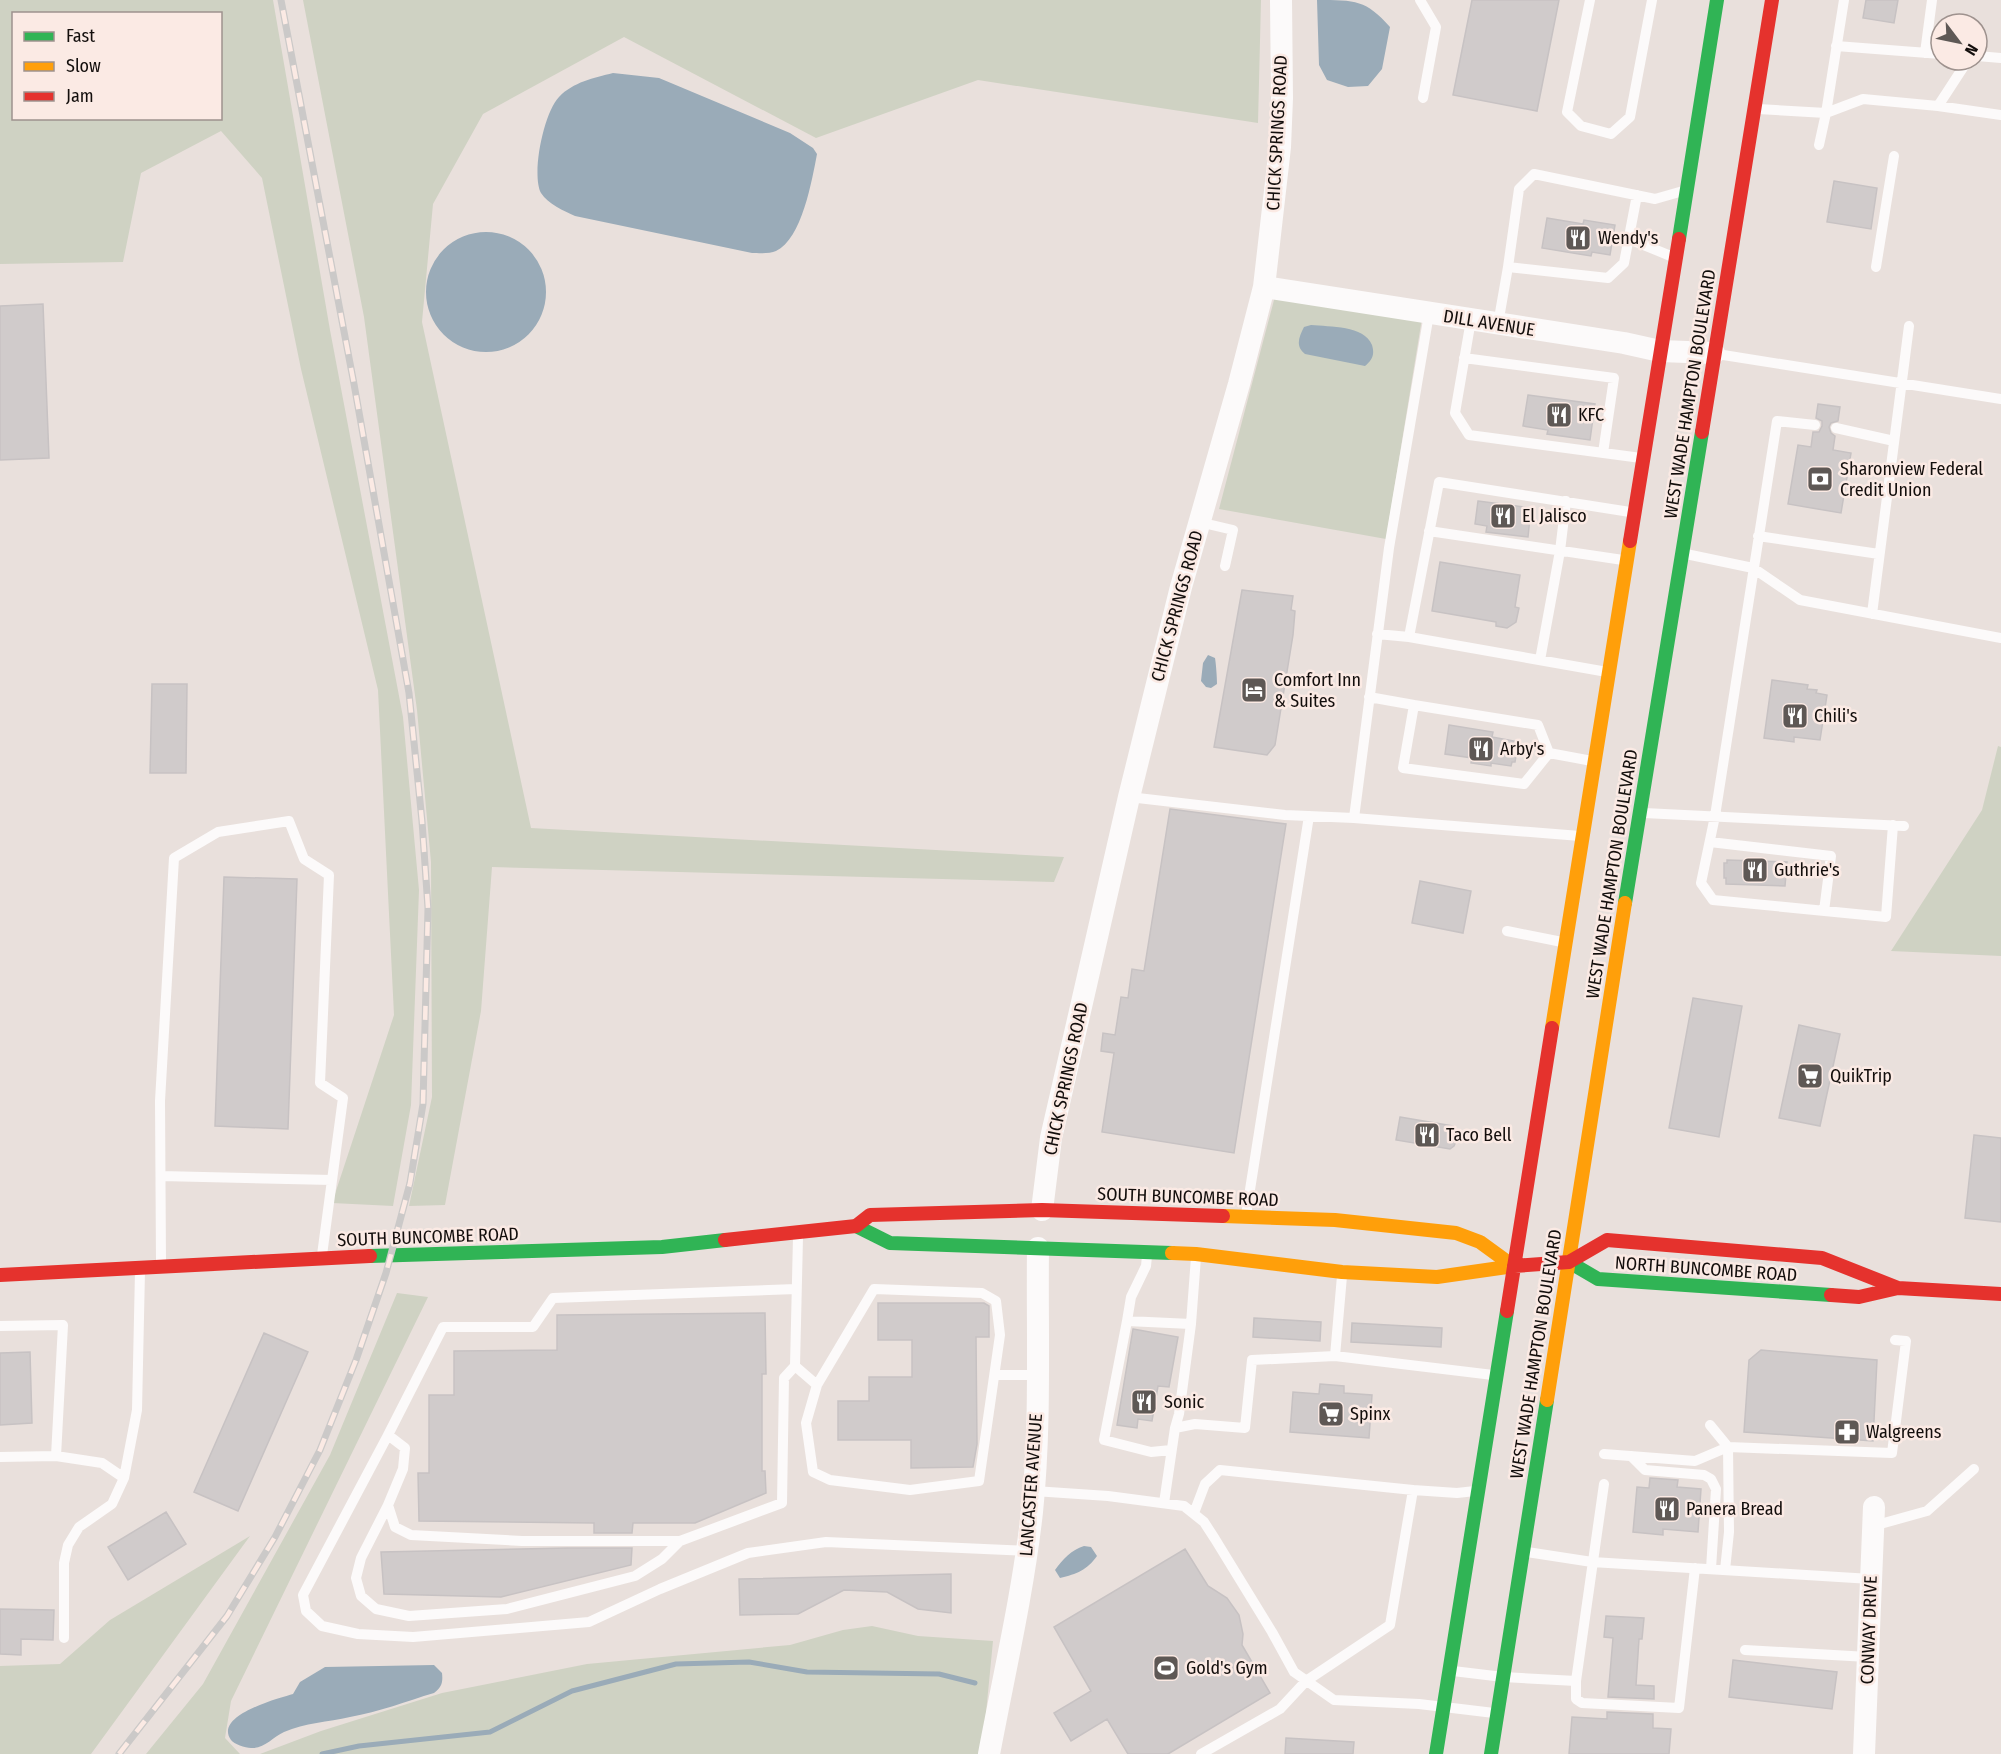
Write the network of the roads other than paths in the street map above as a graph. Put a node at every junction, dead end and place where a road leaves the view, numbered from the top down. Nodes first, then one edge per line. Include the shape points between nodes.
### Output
1 (1281, 0) edge
2 (1420, 0) edge
3 (1590, 0) edge
4 (1652, 0) edge
5 (1717, 0) edge
6 (1772, 0) edge
7 (1844, 0) edge
8 (1932, 0) edge
9 (1836, 46) junction
10 (1925, 53) junction
11 (1929, 53) edge
12 (1960, 72) edge
13 (1423, 98) dead end
14 (1938, 106) junction
15 (1754, 108) junction
16 (1826, 113) junction
17 (2001, 115) edge
18 (1819, 145) dead end
19 (1894, 156) dead end
20 (1686, 190) junction
21 (1638, 195) junction
22 (1629, 239) junction
23 (1675, 258) junction
24 (1508, 267) junction
25 (1876, 267) dead end
26 (1263, 287) junction
27 (1429, 314) junction
28 (1471, 320) junction
29 (1498, 324) junction
30 (1909, 326) dead end
31 (1660, 351) junction
32 (1714, 353) junction
33 (1464, 358) junction
34 (1900, 382) junction
35 (2001, 399) edge
36 (1815, 425) dead end
37 (1836, 428) dead end
38 (1894, 441) junction
39 (1603, 453) junction
40 (1643, 458) junction
41 (1566, 501) junction
42 (1634, 512) junction
43 (1199, 522) junction
44 (1430, 531) junction
45 (1758, 536) junction
46 (1560, 551) junction
47 (1683, 553) junction
48 (1879, 554) junction
49 (1627, 560) junction
50 (1225, 566) dead end
51 (1753, 567) junction
52 (1872, 614) junction
53 (1377, 634) junction
54 (1409, 637) junction
55 (2001, 638) edge
56 (1540, 660) junction
57 (1609, 673) junction
58 (1369, 697) junction
59 (1414, 705) junction
60 (1549, 753) junction
61 (1595, 761) junction
62 (1129, 797) junction
63 (1641, 813) junction
64 (1309, 816) junction
65 (1715, 816) junction
66 (1354, 818) junction
67 (1583, 837) junction
68 (1710, 842) junction
69 (1824, 911) junction
70 (1507, 931) dead end
71 (1566, 943) junction
72 (161, 1176) junction
73 (332, 1180) junction
74 (1042, 1210) junction
75 (1246, 1218) junction
76 (856, 1226) junction
77 (798, 1233) junction
78 (1038, 1248) junction
79 (1148, 1252) junction
80 (1196, 1254) junction
81 (326, 1258) junction
82 (1569, 1262) junction
83 (161, 1266) junction
84 (1513, 1266) junction
85 (140, 1267) junction
86 (1342, 1272) junction
87 (0, 1275) edge
88 (1898, 1288) junction
89 (796, 1290) junction
90 (2001, 1294) edge
91 (1127, 1321) junction
92 (1191, 1324) junction
93 (0, 1326) edge
94 (1900, 1341) dead end
95 (1335, 1356) junction
96 (795, 1366) junction
97 (995, 1375) junction
98 (1037, 1375) junction
99 (1496, 1375) junction
100 (817, 1385) junction
101 (1710, 1425) dead end
102 (1174, 1428) junction
103 (388, 1435) junction
104 (1728, 1447) junction
105 (1171, 1450) junction
106 (1604, 1454) dead end
107 (56, 1456) junction
108 (1630, 1456) junction
109 (0, 1457) edge
110 (1974, 1469) dead end
111 (124, 1478) junction
112 (1604, 1484) dead end
113 (1413, 1490) junction
114 (1034, 1491) junction
115 (1478, 1491) junction
116 (1164, 1503) junction
117 (388, 1505) junction
118 (1194, 1513) junction
119 (1873, 1516) joint
120 (680, 1541) junction
121 (1027, 1551) junction
122 (1524, 1551) junction
123 (1592, 1562) junction
124 (1695, 1568) junction
125 (1711, 1569) junction
126 (1725, 1570) junction
127 (1871, 1579) junction
128 (64, 1638) dead end
129 (1745, 1650) dead end
130 (1868, 1657) junction
131 (1449, 1670) junction
132 (1503, 1677) junction
133 (1306, 1681) junction
134 (1576, 1681) junction
135 (1443, 1707) junction
136 (1498, 1713) junction
137 (989, 1754) edge
138 (1201, 1754) edge
139 (1436, 1754) edge
140 (1491, 1754) edge
141 (1864, 1754) edge

1 - 26 street, CHICK SPRINGS ROAD via 1280,147
2 - 13 lane via 1436,27
3 - 4 lane via 1567,111 1581,126 1611,134 1630,117
5 - 20 main road, WEST WADE HAMPTON BOULEVARD
6 - 15 main road, WEST WADE HAMPTON BOULEVARD
7 - 9 lane
8 - 10 lane
9 - 10 lane
9 - 16 lane
10 - 11 lane
12 - 14 lane
14 - 16 lane via 1863,99
14 - 17 lane
15 - 16 lane
15 - 32 main road, WEST WADE HAMPTON BOULEVARD
16 - 18 lane
19 - 25 lane
20 - 21 lane via 1655,199
20 - 23 main road, WEST WADE HAMPTON BOULEVARD
21 - 22 lane
21 - 24 lane via 1534,174 1519,189
22 - 23 lane
22 - 24 lane via 1624,263 1608,278
23 - 31 main road, WEST WADE HAMPTON BOULEVARD
24 - 29 lane
26 - 27 street, DILL AVENUE
26 - 43 street, CHICK SPRINGS ROAD
27 - 28 street, DILL AVENUE
27 - 53 lane
28 - 29 street, DILL AVENUE
28 - 33 lane
29 - 31 street, DILL AVENUE
30 - 34 lane
31 - 32 street, DILL AVENUE
31 - 40 main road, WEST WADE HAMPTON BOULEVARD
32 - 34 lane
32 - 47 main road, WEST WADE HAMPTON BOULEVARD
33 - 39 lane via 1455,413 1469,435
33 - 39 lane via 1614,378
34 - 35 lane
34 - 38 lane
36 - 45 lane via 1777,421
37 - 38 lane
38 - 48 lane
39 - 40 lane
40 - 42 main road, WEST WADE HAMPTON BOULEVARD
41 - 42 lane
41 - 44 lane via 1439,482
41 - 46 lane
42 - 49 main road, WEST WADE HAMPTON BOULEVARD
43 - 50 lane via 1233,530
43 - 62 street, CHICK SPRINGS ROAD
44 - 46 lane
44 - 54 lane
45 - 48 lane
45 - 51 lane
46 - 49 lane
46 - 56 lane
47 - 51 lane
47 - 63 main road, WEST WADE HAMPTON BOULEVARD
48 - 52 lane
49 - 57 main road, WEST WADE HAMPTON BOULEVARD
51 - 52 lane via 1800,600
51 - 65 lane
52 - 55 lane
53 - 54 lane
53 - 58 lane
54 - 56 lane
56 - 57 lane
57 - 61 main road, WEST WADE HAMPTON BOULEVARD
58 - 59 lane
58 - 66 lane
59 - 60 lane via 1538,725
59 - 60 lane via 1403,768 1524,784
60 - 61 lane
61 - 67 main road, WEST WADE HAMPTON BOULEVARD
62 - 64 lane
62 - 74 street, CHICK SPRINGS ROAD via 1051,1138
63 - 65 lane
63 - 82 main road, WEST WADE HAMPTON BOULEVARD
64 - 66 lane
64 - 75 lane
65 - 68 lane
65 - 69 lane via 1899,826 1886,917
66 - 67 lane
67 - 71 main road, WEST WADE HAMPTON BOULEVARD
68 - 69 lane via 1701,883 1713,900
68 - 69 lane via 1831,856
70 - 71 lane
71 - 84 main road, WEST WADE HAMPTON BOULEVARD
72 - 73 lane
72 - 73 lane via 160,1101 174,858 218,832 289,820 304,859 329,875 320,1083 343,1098
72 - 83 lane
73 - 81 lane
74 - 75 main road, SOUTH BUNCOMBE ROAD
74 - 76 main road, SOUTH BUNCOMBE ROAD via 870,1215
75 - 84 main road, SOUTH BUNCOMBE ROAD via 1335,1221 1456,1233 1480,1242
76 - 77 main road, SOUTH BUNCOMBE ROAD
76 - 78 main road via 890,1243
77 - 81 main road, SOUTH BUNCOMBE ROAD via 662,1247
77 - 89 lane
78 - 79 main road
78 - 98 street, LANCASTER AVENUE
79 - 80 main road
79 - 91 lane via 1146,1266 1131,1297
80 - 86 main road
80 - 92 lane
81 - 83 main road, SOUTH BUNCOMBE ROAD
82 - 84 main road
82 - 88 main road, NORTH BUNCOMBE ROAD via 1598,1279 1610,1280 1858,1297
82 - 88 main road, NORTH BUNCOMBE ROAD via 1607,1240 1772,1253 1822,1258
82 - 122 main road, WEST WADE HAMPTON BOULEVARD
83 - 85 main road, SOUTH BUNCOMBE ROAD
84 - 86 main road via 1437,1277
84 - 99 main road, WEST WADE HAMPTON BOULEVARD
85 - 87 main road, SOUTH BUNCOMBE ROAD
85 - 111 lane via 137,1410
86 - 95 lane
88 - 90 main road, NORTH BUNCOMBE ROAD
89 - 96 lane
89 - 103 lane via 553,1298 533,1327 443,1327
91 - 92 lane
91 - 105 lane via 1104,1440 1151,1452
92 - 102 lane
93 - 107 lane via 63,1325
94 - 104 lane via 1892,1453
95 - 99 lane
95 - 102 lane via 1252,1360 1245,1428 1195,1424
96 - 100 lane
96 - 120 lane via 783,1378 782,1503
97 - 98 lane
97 - 100 lane via 1000,1335 996,1301 982,1293 874,1289
97 - 100 lane via 979,1481 910,1490 830,1480 813,1472 806,1423
98 - 114 street, LANCASTER AVENUE
99 - 115 main road, WEST WADE HAMPTON BOULEVARD
101 - 104 lane
102 - 105 lane
103 - 117 lane via 405,1448 403,1469
103 - 121 lane via 303,1594 306,1611 322,1626 358,1634 413,1636 589,1622 748,1553 826,1542
104 - 108 lane via 1695,1461
104 - 126 lane via 1729,1532
105 - 116 lane
106 - 108 lane
107 - 109 lane
107 - 111 lane via 102,1463
108 - 125 lane via 1646,1470 1704,1475 1711,1479 1716,1490
110 - 119 lane via 1927,1511
111 - 128 lane via 112,1504 79,1527 68,1545 64,1563
112 - 123 lane
113 - 115 lane
113 - 118 lane via 1220,1470 1205,1484
113 - 133 lane via 1390,1625
114 - 116 lane
114 - 121 street, LANCASTER AVENUE
115 - 131 main road, WEST WADE HAMPTON BOULEVARD
116 - 118 lane via 1184,1506
117 - 120 lane via 395,1527 411,1535 522,1541
117 - 120 lane via 361,1558 356,1578 361,1596 376,1608 409,1616 507,1609 634,1576 662,1559
118 - 133 lane via 1221,1548 1294,1672
119 - 127 street, CONWAY DRIVE
121 - 137 street, LANCASTER AVENUE
122 - 123 lane
122 - 132 main road, WEST WADE HAMPTON BOULEVARD
123 - 124 lane
123 - 134 lane
124 - 125 lane
124 - 134 lane via 1679,1708 1582,1703 1576,1699
125 - 126 lane
126 - 127 lane
127 - 130 street, CONWAY DRIVE
129 - 130 lane
130 - 141 street, CONWAY DRIVE
131 - 132 lane
131 - 135 main road, WEST WADE HAMPTON BOULEVARD
132 - 134 lane
132 - 136 main road, WEST WADE HAMPTON BOULEVARD
133 - 135 lane via 1334,1700
133 - 138 lane via 1280,1709
135 - 136 lane
135 - 139 main road, WEST WADE HAMPTON BOULEVARD
136 - 140 main road, WEST WADE HAMPTON BOULEVARD

